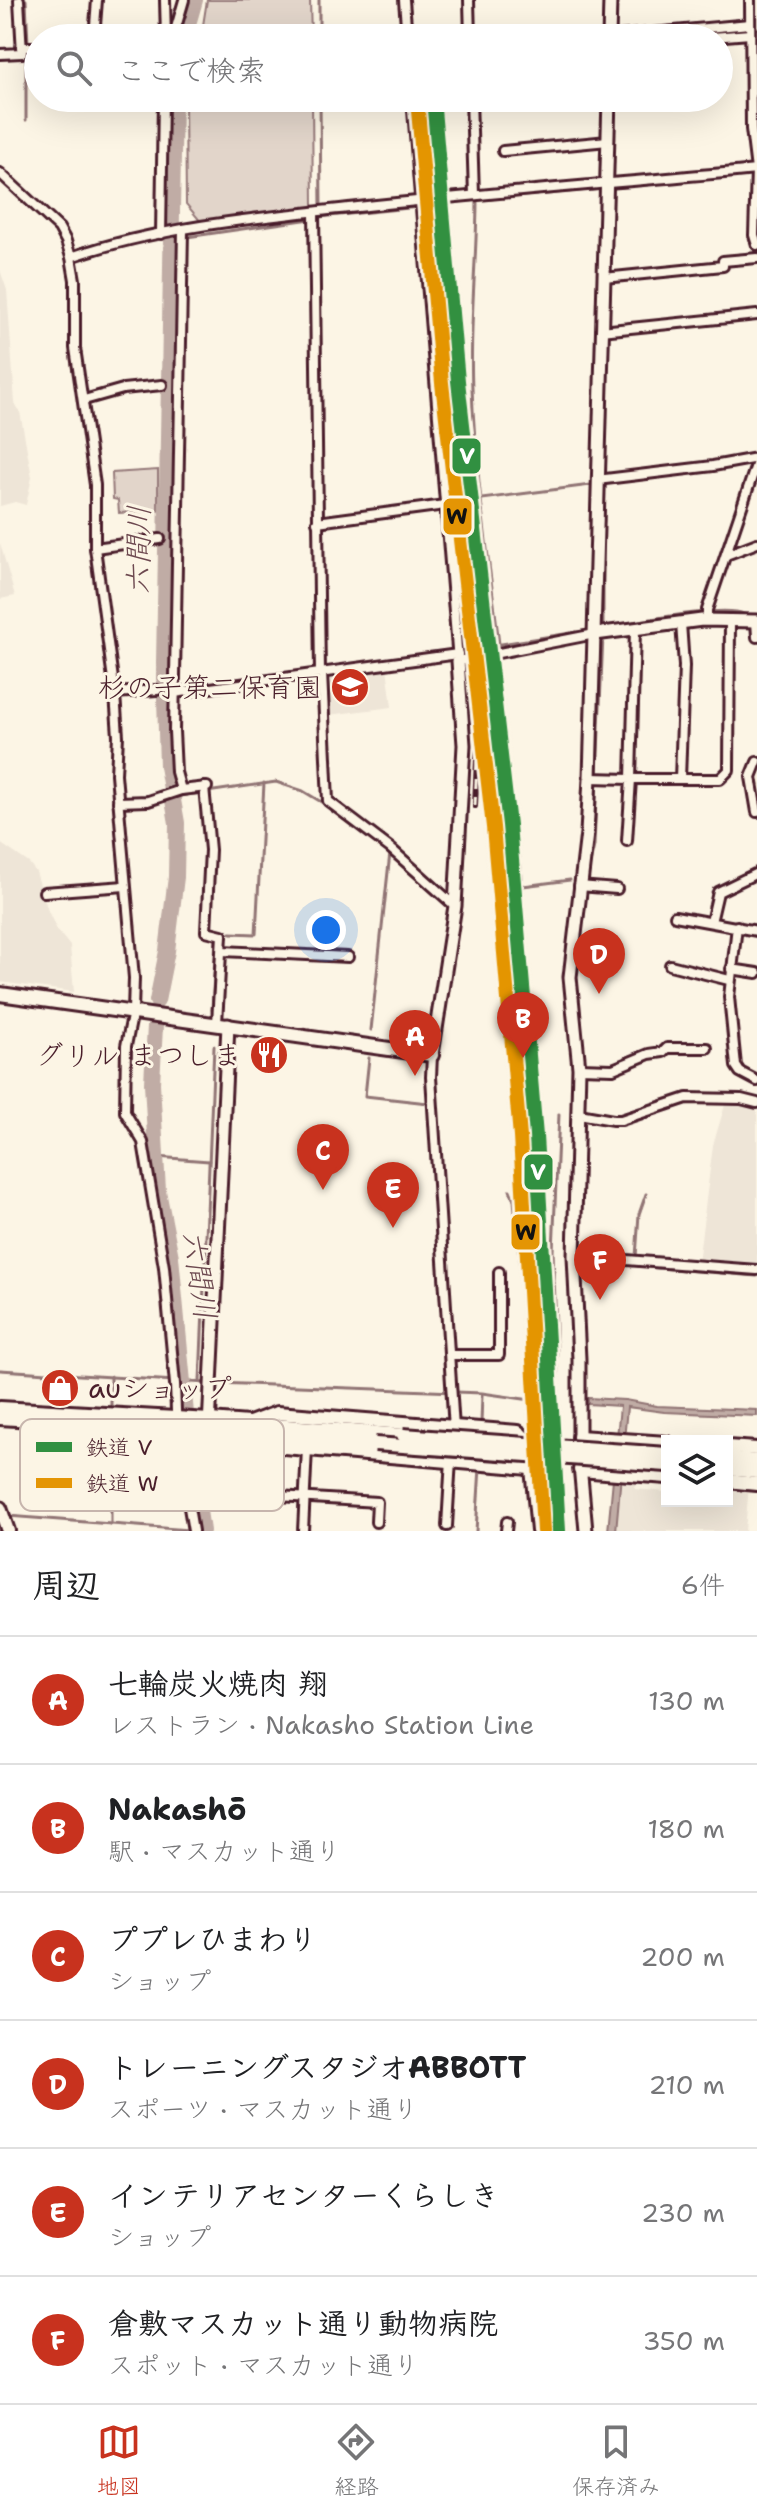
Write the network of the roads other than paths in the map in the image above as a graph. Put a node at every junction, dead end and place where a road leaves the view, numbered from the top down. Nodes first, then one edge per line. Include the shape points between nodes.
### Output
1 (19, 0) edge
2 (97, 0) edge
3 (165, 0) edge
4 (184, 0) edge
5 (404, 0) edge
6 (469, 0) edge
7 (610, 0) edge
8 (750, 0) edge
9 (24, 24) edge
10 (95, 24) edge
11 (166, 24) edge
12 (177, 24) edge
13 (406, 24) edge
14 (470, 24) edge
15 (611, 24) edge
16 (751, 28) edge
17 (24, 51) edge
18 (0, 54) edge
19 (163, 112) edge
20 (413, 112) edge
21 (472, 112) edge
22 (609, 112) edge
23 (608, 141) junction
24 (503, 151) dead end
25 (756, 170) edge
26 (0, 173) edge
27 (608, 184) junction
28 (477, 195) junction
29 (423, 203) junction
30 (317, 214) junction
31 (163, 234) junction
32 (182, 234) junction
33 (757, 245) edge
34 (71, 257) junction
35 (757, 258) edge
36 (608, 277) junction
37 (757, 315) edge
38 (606, 331) junction
39 (162, 385) dead end
40 (84, 400) junction
41 (757, 460) edge
42 (600, 481) junction
43 (445, 505) junction
44 (320, 522) junction
45 (160, 539) dead end
46 (757, 543) edge
47 (95, 548) junction
48 (726, 555) junction
49 (707, 615) junction
50 (730, 621) junction
51 (756, 621) edge
52 (681, 623) junction
53 (635, 629) junction
54 (599, 631) junction
55 (757, 636) edge
56 (458, 653) junction
57 (322, 671) junction
58 (157, 690) dead end
59 (174, 690) junction
60 (115, 693) junction
61 (757, 762) edge
62 (595, 778) junction
63 (631, 779) junction
64 (680, 779) junction
65 (180, 790) junction
66 (118, 802) junction
67 (757, 812) edge
68 (627, 841) dead end
69 (757, 873) edge
70 (125, 886) junction
71 (579, 886) junction
72 (617, 889) dead end
73 (44, 892) dead end
74 (455, 906) junction
75 (675, 916) dead end
76 (711, 922) junction
77 (737, 926) junction
78 (757, 931) edge
79 (222, 951) junction
80 (348, 957) dead end
81 (670, 965) dead end
82 (731, 969) junction
83 (757, 973) edge
84 (729, 980) junction
85 (0, 994) edge
86 (133, 1011) junction
87 (222, 1024) junction
88 (707, 1048) dead end
89 (432, 1055) junction
90 (579, 1068) junction
91 (757, 1081) edge
92 (757, 1103) edge
93 (579, 1114) junction
94 (574, 1256) junction
95 (757, 1270) edge
96 (499, 1272) dead end
97 (450, 1355) junction
98 (0, 1408) edge
99 (0, 1418) edge
100 (37, 1419) edge
101 (95, 1419) edge
102 (178, 1419) edge
103 (210, 1419) edge
104 (261, 1419) edge
105 (284, 1426) edge
106 (454, 1427) junction
107 (284, 1436) edge
108 (579, 1437) junction
109 (661, 1443) edge
110 (284, 1447) edge
111 (307, 1448) junction
112 (733, 1451) edge
113 (661, 1454) edge
114 (451, 1460) junction
115 (733, 1460) edge
116 (661, 1465) edge
117 (756, 1466) edge
118 (530, 1468) junction
119 (733, 1468) edge
120 (580, 1470) junction
121 (661, 1477) edge
122 (733, 1478) edge
123 (284, 1496) edge
124 (305, 1497) junction
125 (190, 1511) edge
126 (376, 1522) dead end
127 (447, 1526) dead end
128 (193, 1531) edge
129 (303, 1531) edge
130 (536, 1531) edge
131 (586, 1531) edge

1 - 9 street
2 - 10 street
3 - 11 street
4 - 12 street
5 - 13 street
6 - 14 street
7 - 15 street
8 - 16 street
16 - 25 street
17 - 18 street
19 - 31 street
20 - 29 street
21 - 28 street
22 - 23 street
23 - 24 street
23 - 27 street
25 - 27 street
25 - 33 street
26 - 34 street via 59,228
27 - 28 street
27 - 36 street
28 - 29 street
29 - 30 street
29 - 43 street
30 - 32 street
30 - 44 street
31 - 32 street
31 - 34 street
32 - 59 street
34 - 40 street via 75,348
35 - 36 street
36 - 38 street
37 - 38 street
38 - 42 street
39 - 40 street
40 - 47 street via 95,485
41 - 42 street
41 - 48 street
42 - 54 street
43 - 44 street
43 - 56 street
44 - 57 street
45 - 47 street
46 - 48 street
47 - 60 street
48 - 49 street
49 - 50 street
49 - 52 street
50 - 51 street
50 - 64 street via 729,770 720,779
51 - 55 street
52 - 53 street
52 - 64 street
53 - 54 street
53 - 63 street
54 - 56 street via 497,653
54 - 62 street
56 - 57 street
56 - 74 street via 464,745
57 - 59 street
57 - 74 street via 328,801
58 - 60 street
59 - 65 street
60 - 66 street
61 - 67 street via 751,777
62 - 63 street
62 - 71 street
63 - 64 street
63 - 68 street
65 - 66 street via 148,801
65 - 79 street via 206,790 206,931 222,935
66 - 70 street
69 - 76 street via 718,892
70 - 73 street
70 - 86 street
71 - 72 street
71 - 90 street via 570,977
74 - 89 street
75 - 76 street
76 - 77 street
77 - 78 street
77 - 82 street
79 - 80 street
79 - 87 street
81 - 84 street
82 - 83 street
82 - 84 street
84 - 91 street via 736,1066
85 - 86 main road
86 - 87 main road
86 - 102 street via 126,1046 125,1112 143,1142 164,1267
87 - 89 main road
87 - 103 street
88 - 90 street via 667,1048 613,1069
89 - 97 street
90 - 93 street
92 - 93 street via 687,1098 621,1120
93 - 94 street
94 - 95 street
94 - 108 street
96 - 97 street via 499,1355
97 - 106 street
98 - 101 main road
99 - 100 main road
104 - 106 main road via 277,1413
105 - 113 main road, bridge
106 - 114 street
106 - 118 main road via 522,1434
107 - 116 main road, bridge
108 - 109 main road
108 - 120 street
110 - 111 main road
111 - 114 main road
111 - 124 street
112 - 117 main road
114 - 118 main road
114 - 127 street
115 - 117 main road
117 - 119 main road
117 - 122 main road
118 - 130 street
120 - 121 main road
120 - 131 street
123 - 124 street
124 - 126 street via 377,1502
124 - 129 street
125 - 128 street

